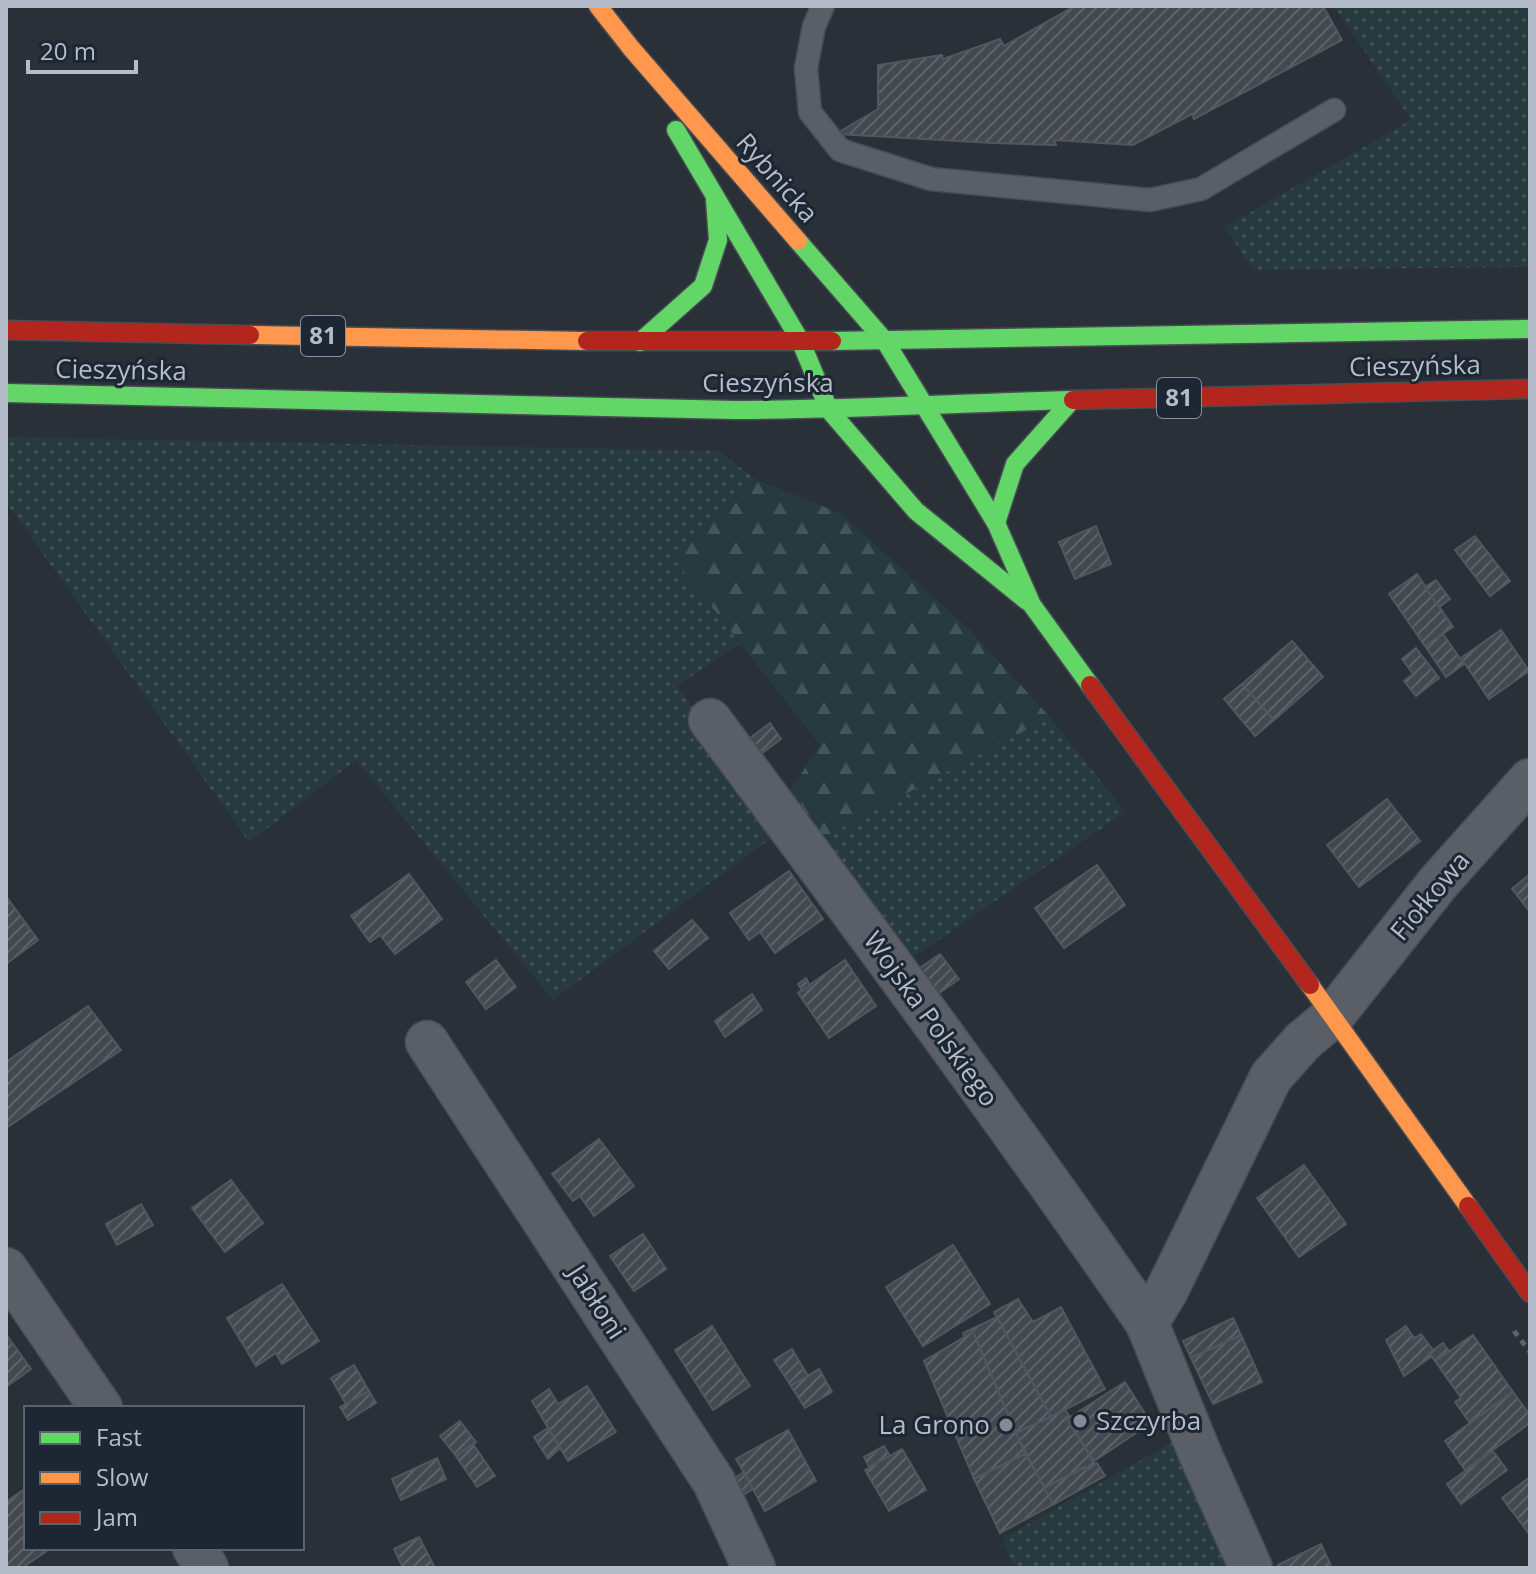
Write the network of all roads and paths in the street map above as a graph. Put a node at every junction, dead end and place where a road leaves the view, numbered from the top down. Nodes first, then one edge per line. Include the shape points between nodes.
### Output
1 (598, 6) edge
2 (823, 6) edge
3 (631, 48) junction
4 (1334, 110) dead end
5 (715, 200) junction
6 (1530, 329) edge
7 (6, 330) edge
8 (885, 341) junction
9 (640, 342) junction
10 (801, 342) junction
11 (1530, 389) edge
12 (6, 393) edge
13 (1071, 401) junction
14 (924, 404) junction
15 (829, 410) junction
16 (996, 523) junction
17 (1032, 605) junction
18 (710, 720) dead end
19 (1530, 780) edge
20 (1333, 1016) junction
21 (427, 1042) dead end
22 (6, 1269) edge
23 (1530, 1293) edge
24 (1147, 1323) junction
25 (100, 1406) edge
26 (195, 1550) edge
27 (207, 1568) edge
28 (754, 1568) edge
29 (1251, 1568) edge

1 - 3 main road, Rybnicka
2 - 4 lane via 806,68 810,112 840,150 931,179 1150,200 1201,189
3 - 5 main road, Rybnicka
3 - 8 main road, Rybnicka
5 - 9 main road via 718,240 703,286
5 - 10 main road, Rybnicka
6 - 8 main road, Cieszyńska / 81
7 - 9 main road, Cieszyńska / 81
8 - 10 main road, Cieszyńska / 81
8 - 14 main road
9 - 10 main road, Cieszyńska / 81
10 - 15 main road
11 - 13 main road, Cieszyńska / 81
12 - 15 main road, Cieszyńska / 81
13 - 14 main road, Cieszyńska / 81
13 - 16 main road via 1015,464
14 - 15 main road, Cieszyńska / 81
14 - 16 main road
15 - 17 main road via 916,511
16 - 17 main road
17 - 20 main road
18 - 24 street, Wojska Polskiego
19 - 20 street, Fiołkowa via 1438,883
20 - 23 main road
20 - 24 street via 1271,1077
21 - 28 street, Jabłoni via 714,1482
22 - 25 street
24 - 29 street, Wojska Polskiego
26 - 27 street

